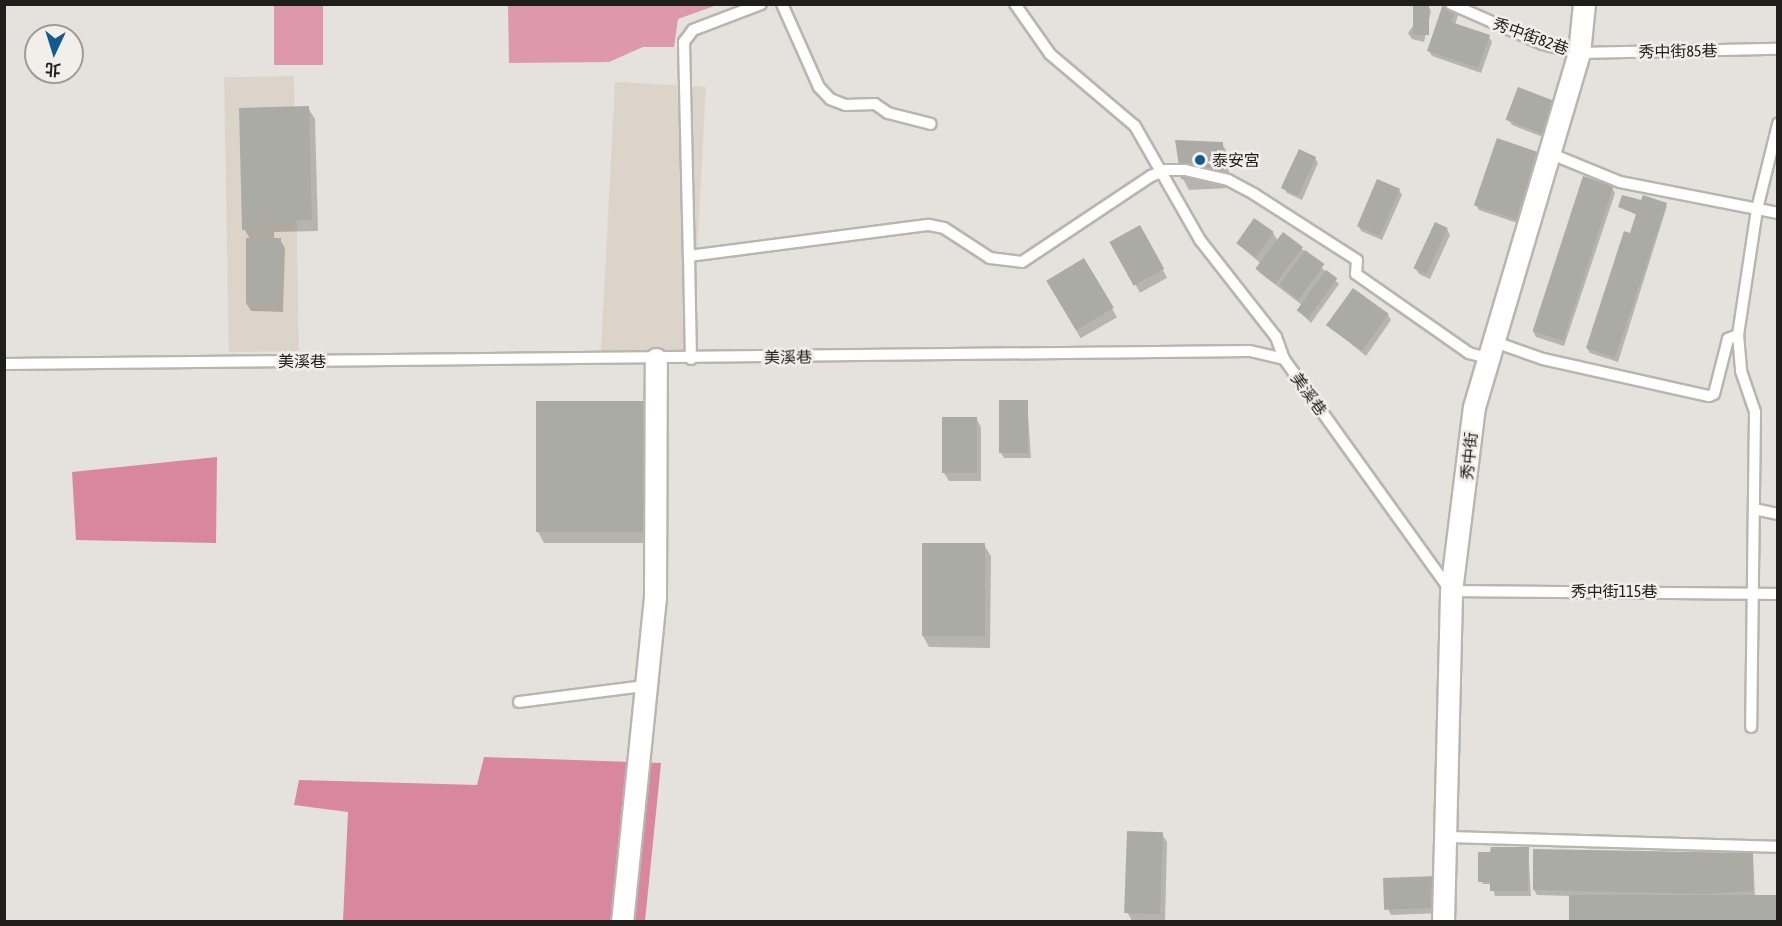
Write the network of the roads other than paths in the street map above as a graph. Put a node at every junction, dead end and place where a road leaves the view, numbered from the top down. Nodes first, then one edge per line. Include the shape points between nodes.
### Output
1 (761, 4) edge
2 (782, 4) edge
3 (1015, 4) edge
4 (1451, 4) edge
5 (1584, 4) edge
6 (1778, 49) edge
7 (1579, 54) junction
8 (931, 124) dead end
9 (1778, 124) edge
10 (1549, 153) junction
11 (1158, 172) junction
12 (1757, 209) junction
13 (1778, 213) edge
14 (689, 256) junction
15 (1738, 335) junction
16 (1489, 350) junction
17 (656, 359) junction
18 (692, 359) junction
19 (1284, 359) junction
20 (4, 364) edge
21 (1754, 510) junction
22 (1778, 514) edge
23 (1451, 591) junction
24 (1752, 592) junction
25 (1778, 594) edge
26 (644, 686) junction
27 (519, 702) dead end
28 (1751, 727) dead end
29 (1446, 837) junction
30 (1778, 847) edge
31 (622, 921) edge
32 (1443, 921) edge

1 - 14 lane via 693,30 684,42
2 - 8 lane via 819,87 830,99 846,105 875,104 888,113
3 - 11 lane via 1050,54 1135,126
4 - 7 lane, 秀中街82巷 via 1542,44
5 - 7 street, 秀中街
6 - 7 lane, 秀中街85巷
7 - 10 street, 秀中街
9 - 12 lane
10 - 12 lane via 1620,182
10 - 16 street, 秀中街
11 - 14 lane via 1022,262 990,258 944,228 929,225
11 - 16 lane via 1185,170 1242,187 1357,260 1356,274 1459,347
11 - 19 lane via 1200,240 1276,337
12 - 13 lane
12 - 15 lane
14 - 18 lane
15 - 16 lane via 1728,339 1714,394 1709,396
15 - 21 lane via 1741,372 1755,412
16 - 23 street, 秀中街 via 1474,407
17 - 18 lane, 美溪巷
17 - 20 lane, 美溪巷
17 - 26 street via 655,598
18 - 19 lane, 美溪巷 via 1250,351
19 - 23 lane, 美溪巷
21 - 22 lane
21 - 24 lane
23 - 24 lane, 秀中街115巷
23 - 29 street, 秀中街
24 - 25 lane, 秀中街115巷
24 - 28 lane
26 - 27 lane
26 - 31 street
29 - 30 lane
29 - 32 street, 秀中街

